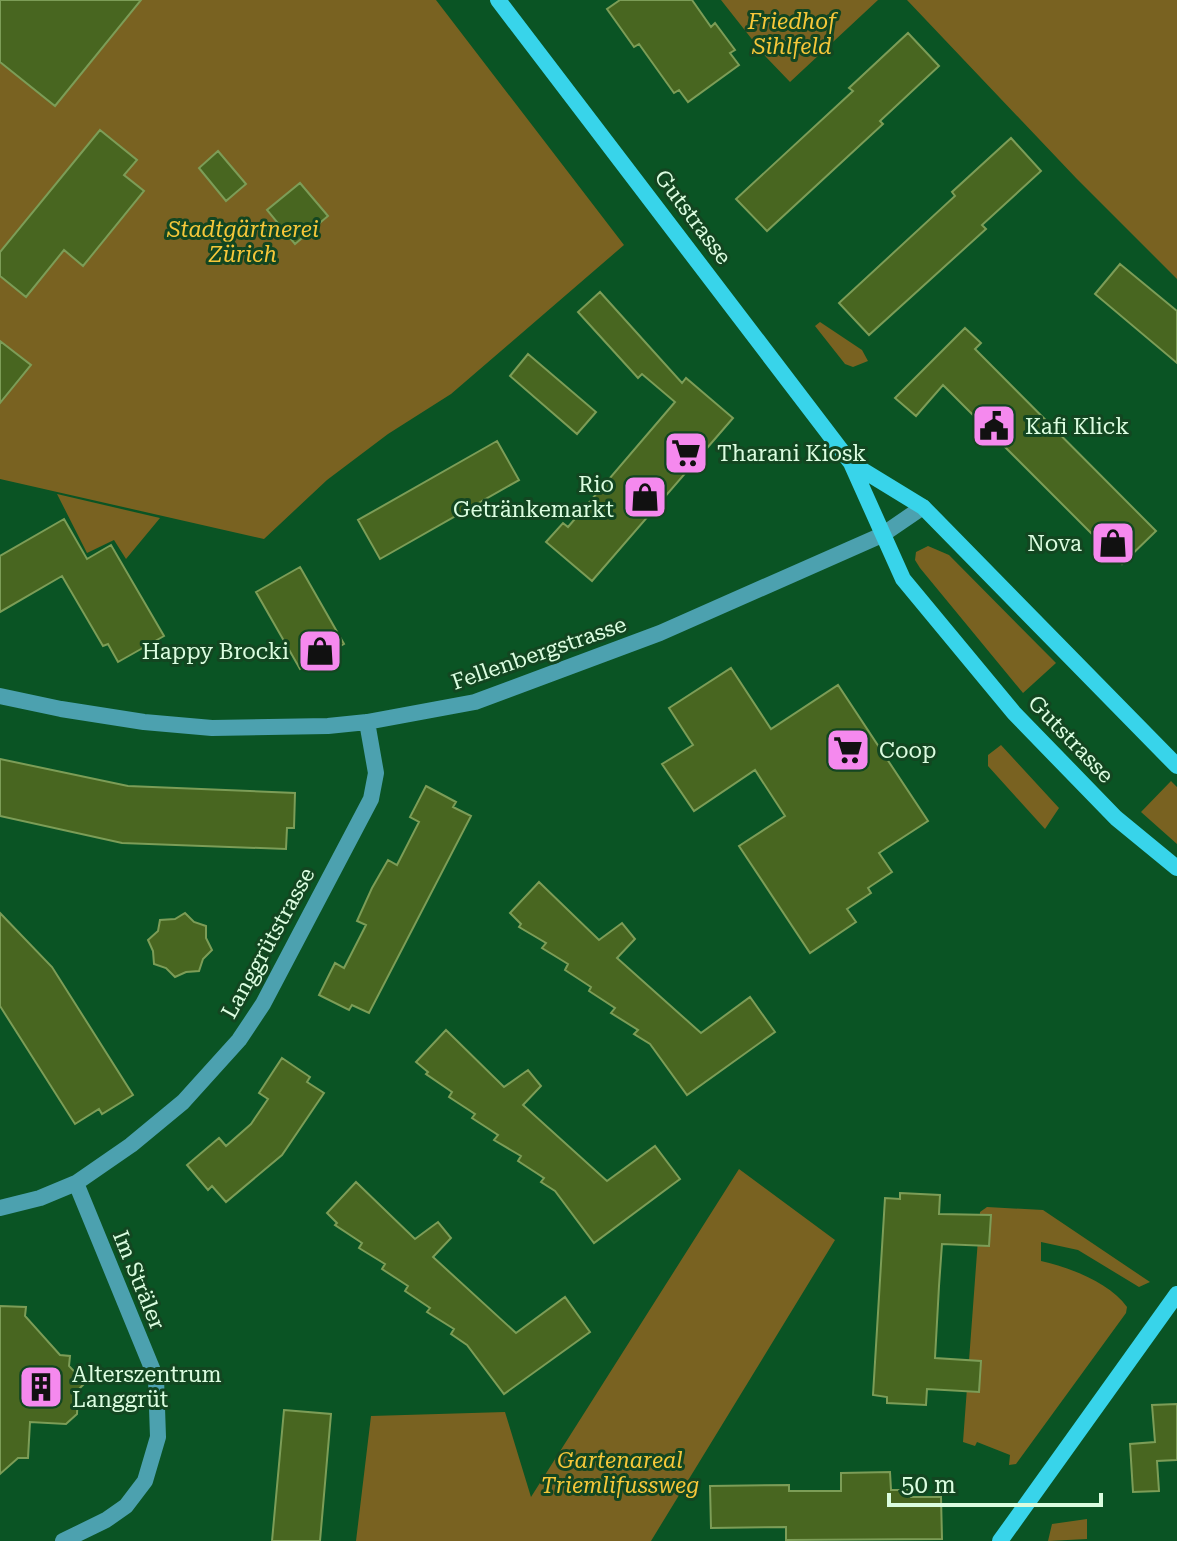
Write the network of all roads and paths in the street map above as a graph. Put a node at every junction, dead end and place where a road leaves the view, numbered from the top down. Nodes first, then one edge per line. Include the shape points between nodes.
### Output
1 (498, 0) edge
2 (851, 463) junction
3 (923, 507) junction
4 (882, 535) junction
5 (0, 696) edge
6 (367, 722) junction
7 (1177, 766) edge
8 (1177, 868) edge
9 (76, 1183) junction
10 (0, 1208) edge
11 (1177, 1294) edge
12 (63, 1541) edge
13 (1000, 1541) edge

1 - 2 main road, Gutstrasse
2 - 3 main road, Gutstrasse
2 - 4 main road, Gutstrasse
3 - 4 street, Fellenbergstrasse
3 - 7 main road, Gutstrasse
4 - 6 street, Fellenbergstrasse via 660,633 475,702
4 - 8 main road, Gutstrasse via 903,579 1014,713 1116,818
5 - 6 street, Fellenbergstrasse via 144,722 212,728
6 - 9 street, Langgrütstrasse via 376,773 371,799 263,1004 239,1040 183,1102
9 - 10 street, Langgrütstrasse
9 - 12 street, Im Sträler via 156,1378 158,1437 145,1481 126,1506
11 - 13 main road

